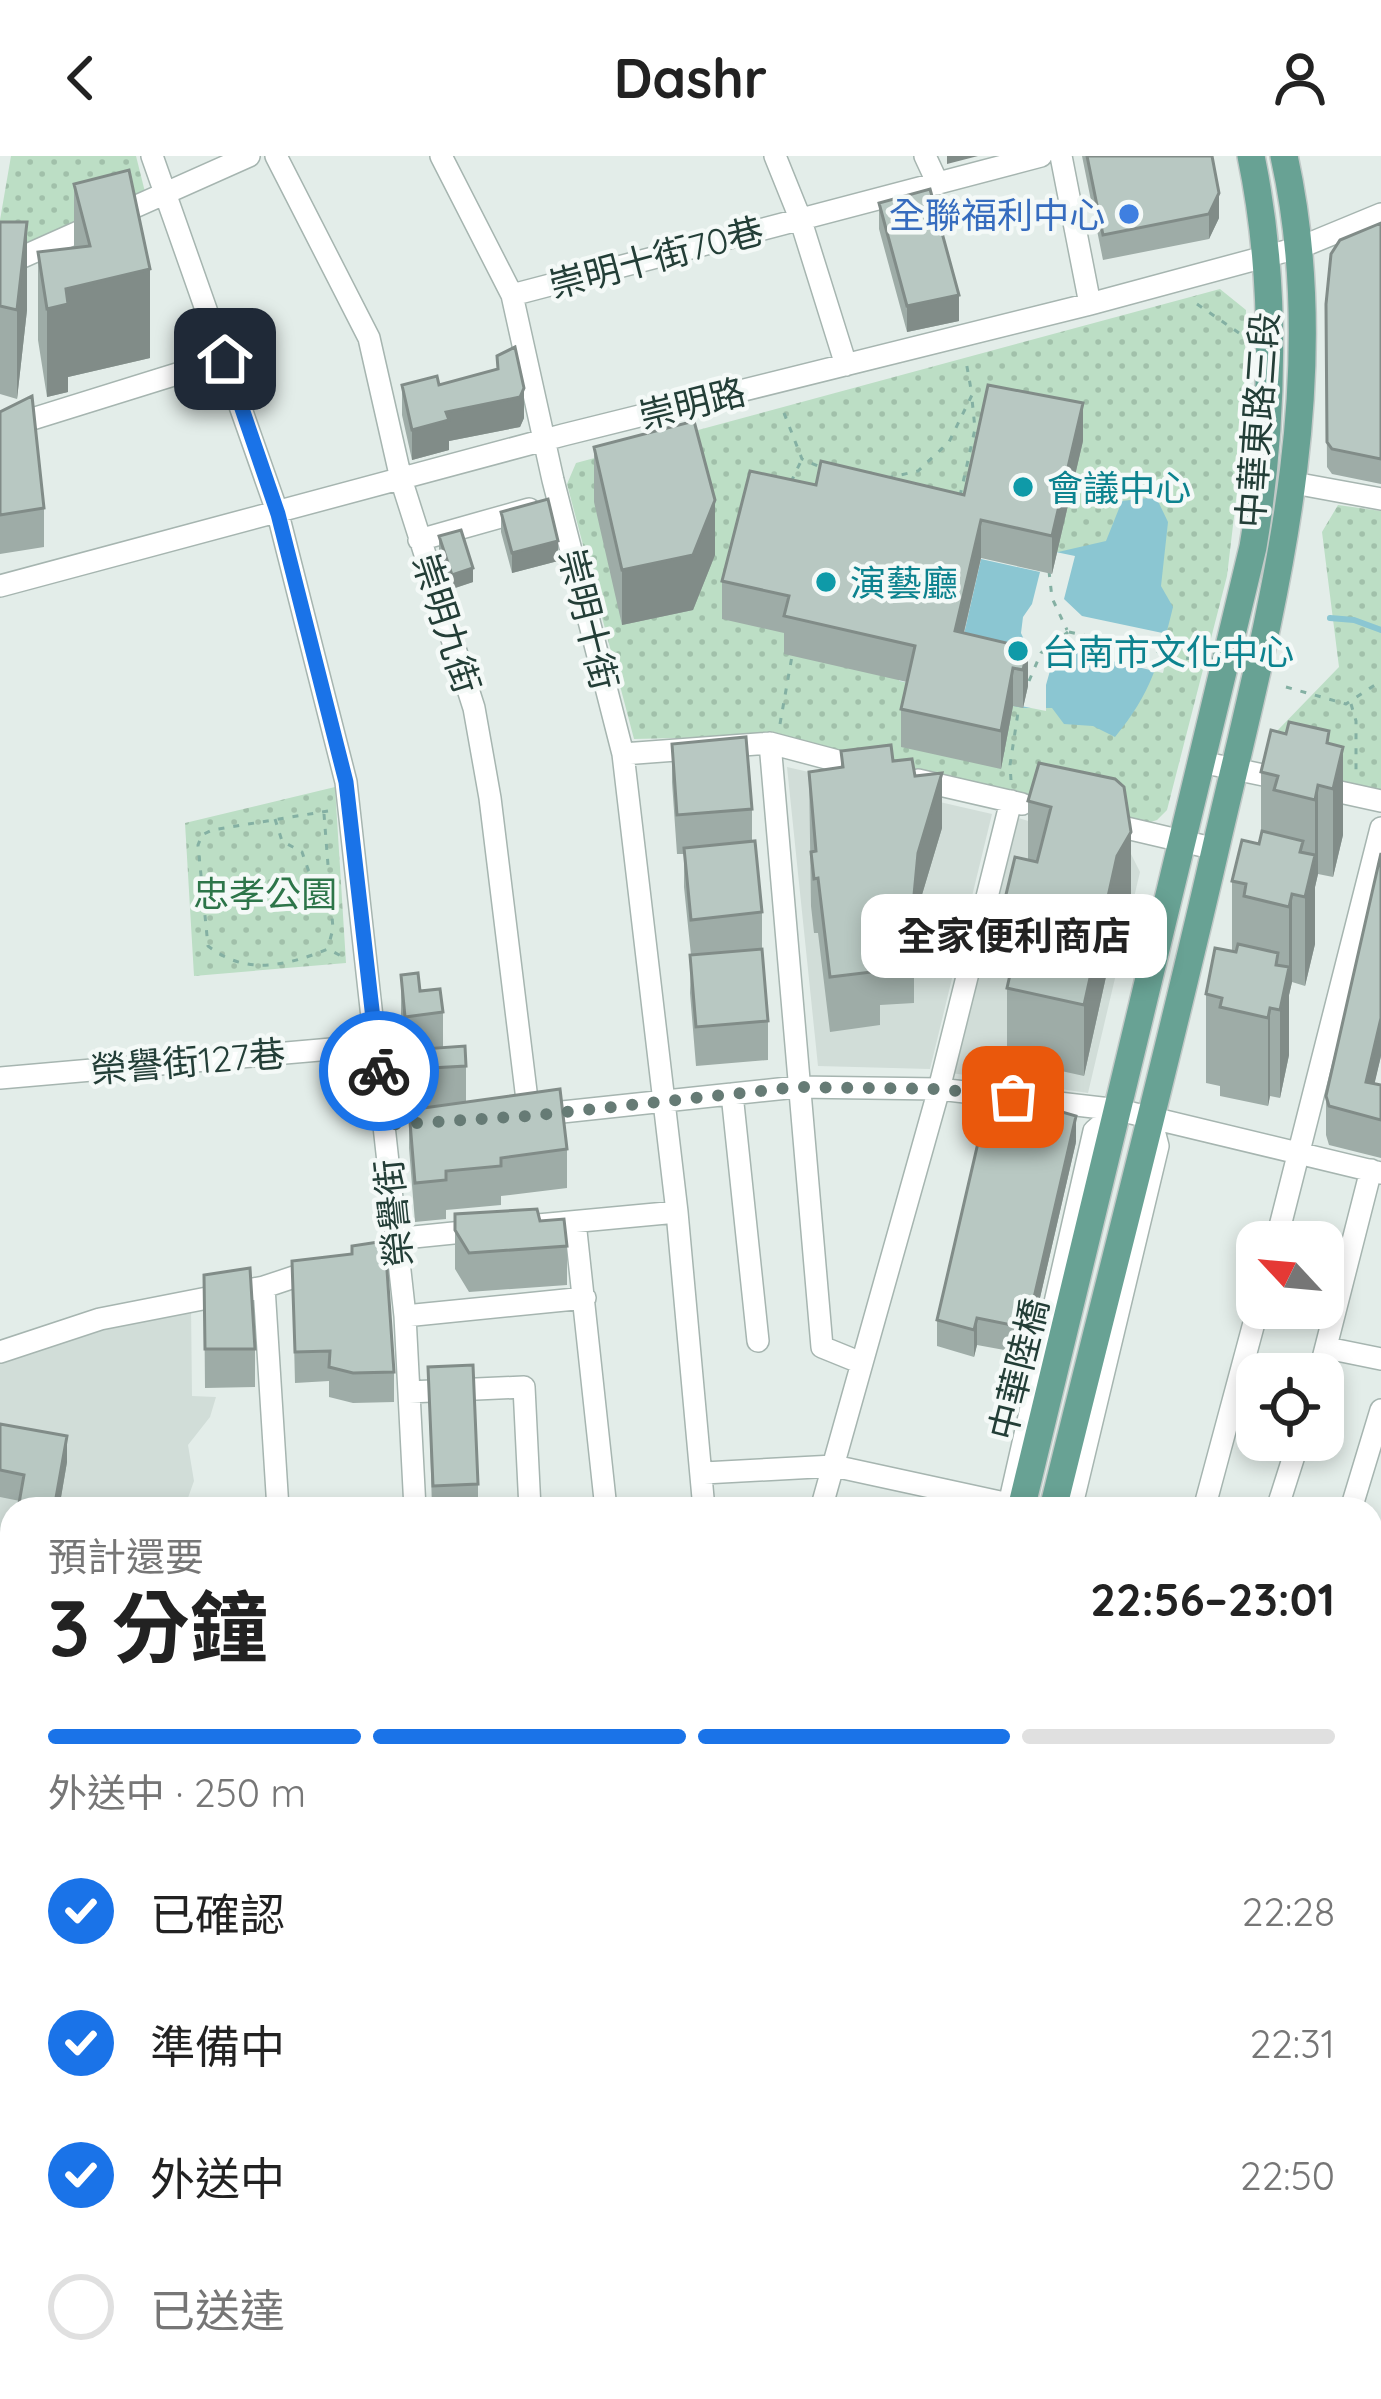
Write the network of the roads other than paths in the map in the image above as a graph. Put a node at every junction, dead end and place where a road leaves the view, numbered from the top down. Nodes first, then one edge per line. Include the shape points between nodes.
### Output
1 (152, 156) edge
2 (248, 156) edge
3 (276, 156) edge
4 (441, 156) edge
5 (775, 156) edge
6 (925, 156) edge
7 (1040, 156) edge
8 (1061, 156) edge
9 (1251, 156) edge
10 (1284, 156) edge
11 (938, 184) junction
12 (163, 191) junction
13 (1381, 214) edge
14 (800, 218) junction
15 (1301, 247) junction
16 (1266, 256) junction
17 (0, 267) edge
18 (512, 295) junction
19 (1090, 304) junction
20 (225, 359) junction
21 (846, 365) junction
22 (0, 429) edge
23 (547, 441) junction
24 (401, 479) junction
25 (1294, 483) junction
26 (1381, 500) edge
27 (560, 506) junction
28 (278, 514) junction
29 (419, 540) junction
30 (0, 586) edge
31 (774, 737) junction
32 (623, 754) junction
33 (1201, 761) junction
34 (1234, 769) junction
35 (1011, 801) junction
36 (1381, 801) edge
37 (1381, 828) edge
38 (1181, 841) junction
39 (1216, 849) junction
40 (377, 1045) junction
41 (0, 1078) edge
42 (797, 1087) junction
43 (939, 1089) junction
44 (732, 1094) junction
45 (664, 1102) junction
46 (1118, 1110) junction
47 (1150, 1117) junction
48 (1300, 1153) junction
49 (1376, 1172) edge
50 (676, 1212) junction
51 (1282, 1221) edge
52 (575, 1222) junction
53 (394, 1239) junction
54 (1086, 1246) joint
55 (1118, 1247) joint
56 (376, 1255) edge
57 (333, 1265) edge
58 (264, 1287) junction
59 (585, 1298) junction
60 (405, 1316) junction
61 (1252, 1329) edge
62 (758, 1341) dead end
63 (1327, 1348) junction
64 (0, 1352) edge
65 (1325, 1353) edge
66 (1381, 1359) edge
67 (860, 1362) junction
68 (409, 1392) junction
69 (1381, 1410) edge
70 (1292, 1461) edge
71 (834, 1466) junction
72 (704, 1473) junction
73 (277, 1497) edge
74 (414, 1497) edge
75 (529, 1497) edge
76 (604, 1497) edge
77 (704, 1497) edge
78 (825, 1497) edge
79 (966, 1497) edge
80 (1015, 1497) edge
81 (1016, 1497) edge
82 (1056, 1497) edge
83 (1074, 1497) edge
84 (1207, 1497) edge
85 (1281, 1497) edge
86 (1355, 1497) edge

1 - 12 street, 榮譽街
2 - 12 street
3 - 24 street, 崇明九街 via 369,338
4 - 18 street, 崇明十街
5 - 14 street
6 - 11 street
7 - 11 street, 崇明十街70巷
8 - 19 street
9 - 16 main road, 中華東路三段
10 - 15 main road, 中華東路三段
11 - 14 street, 崇明十街70巷
12 - 17 street
12 - 20 street, 榮譽街
13 - 15 street, 崇明路
14 - 18 street, 崇明十街70巷
14 - 21 street
15 - 16 street, 崇明路
15 - 25 main road, 中華東路三段
16 - 19 street, 崇明路
16 - 33 main road, 中華東路三段 via 1263,484
18 - 23 street, 崇明十街
19 - 21 street, 崇明路
20 - 22 street
20 - 28 street, 榮譽街
21 - 23 street, 崇明路
23 - 24 street, 崇明路
23 - 27 street, 崇明十街
24 - 28 street, 崇明路
24 - 29 street, 崇明九街
25 - 26 street
25 - 34 main road, 中華東路三段
27 - 29 street
27 - 32 street, 崇明十街
28 - 30 street, 崇明路
28 - 40 street, 榮譽街 via 350,808
29 - 45 street, 崇明九街 via 474,708 490,798 518,1117
31 - 32 street
31 - 35 street
31 - 42 street
32 - 45 street, 崇明十街
33 - 34 street
33 - 38 main road, 中華東路三段
34 - 36 street
34 - 39 main road, 中華東路三段
35 - 38 street
35 - 43 street
37 - 48 street
38 - 39 street
38 - 46 main road, 中華東路三段
39 - 47 main road, 中華東路三段
40 - 41 street, 榮譽街127巷
40 - 53 street, 榮譽街 via 395,1124
42 - 43 street
42 - 44 street
42 - 67 street via 822,1347
43 - 46 street
43 - 67 street
44 - 45 street
44 - 62 street
45 - 50 street, 崇明十街
46 - 47 street
46 - 54 main road, 中華東路三段
46 - 80 street via 1094,1131
47 - 48 street
47 - 55 main road, 中華東路三段
47 - 83 street via 1158,1146
48 - 49 street
48 - 51 street
49 - 63 street
50 - 52 street
50 - 72 street, 崇明十街
52 - 53 street
52 - 59 street
53 - 56 street
53 - 60 street, 榮譽街
54 - 81 main road, 中華陸橋
55 - 82 main road, 中華陸橋
57 - 58 street
58 - 64 street via 100,1319
58 - 73 street
59 - 60 street
59 - 76 street
60 - 68 street, 榮譽街
61 - 84 street
63 - 65 street
63 - 66 street
67 - 71 street
68 - 74 street, 榮譽街
68 - 75 street via 524,1387
69 - 86 street
70 - 85 street
71 - 72 street
71 - 78 street
71 - 79 street
72 - 77 street, 崇明十街

